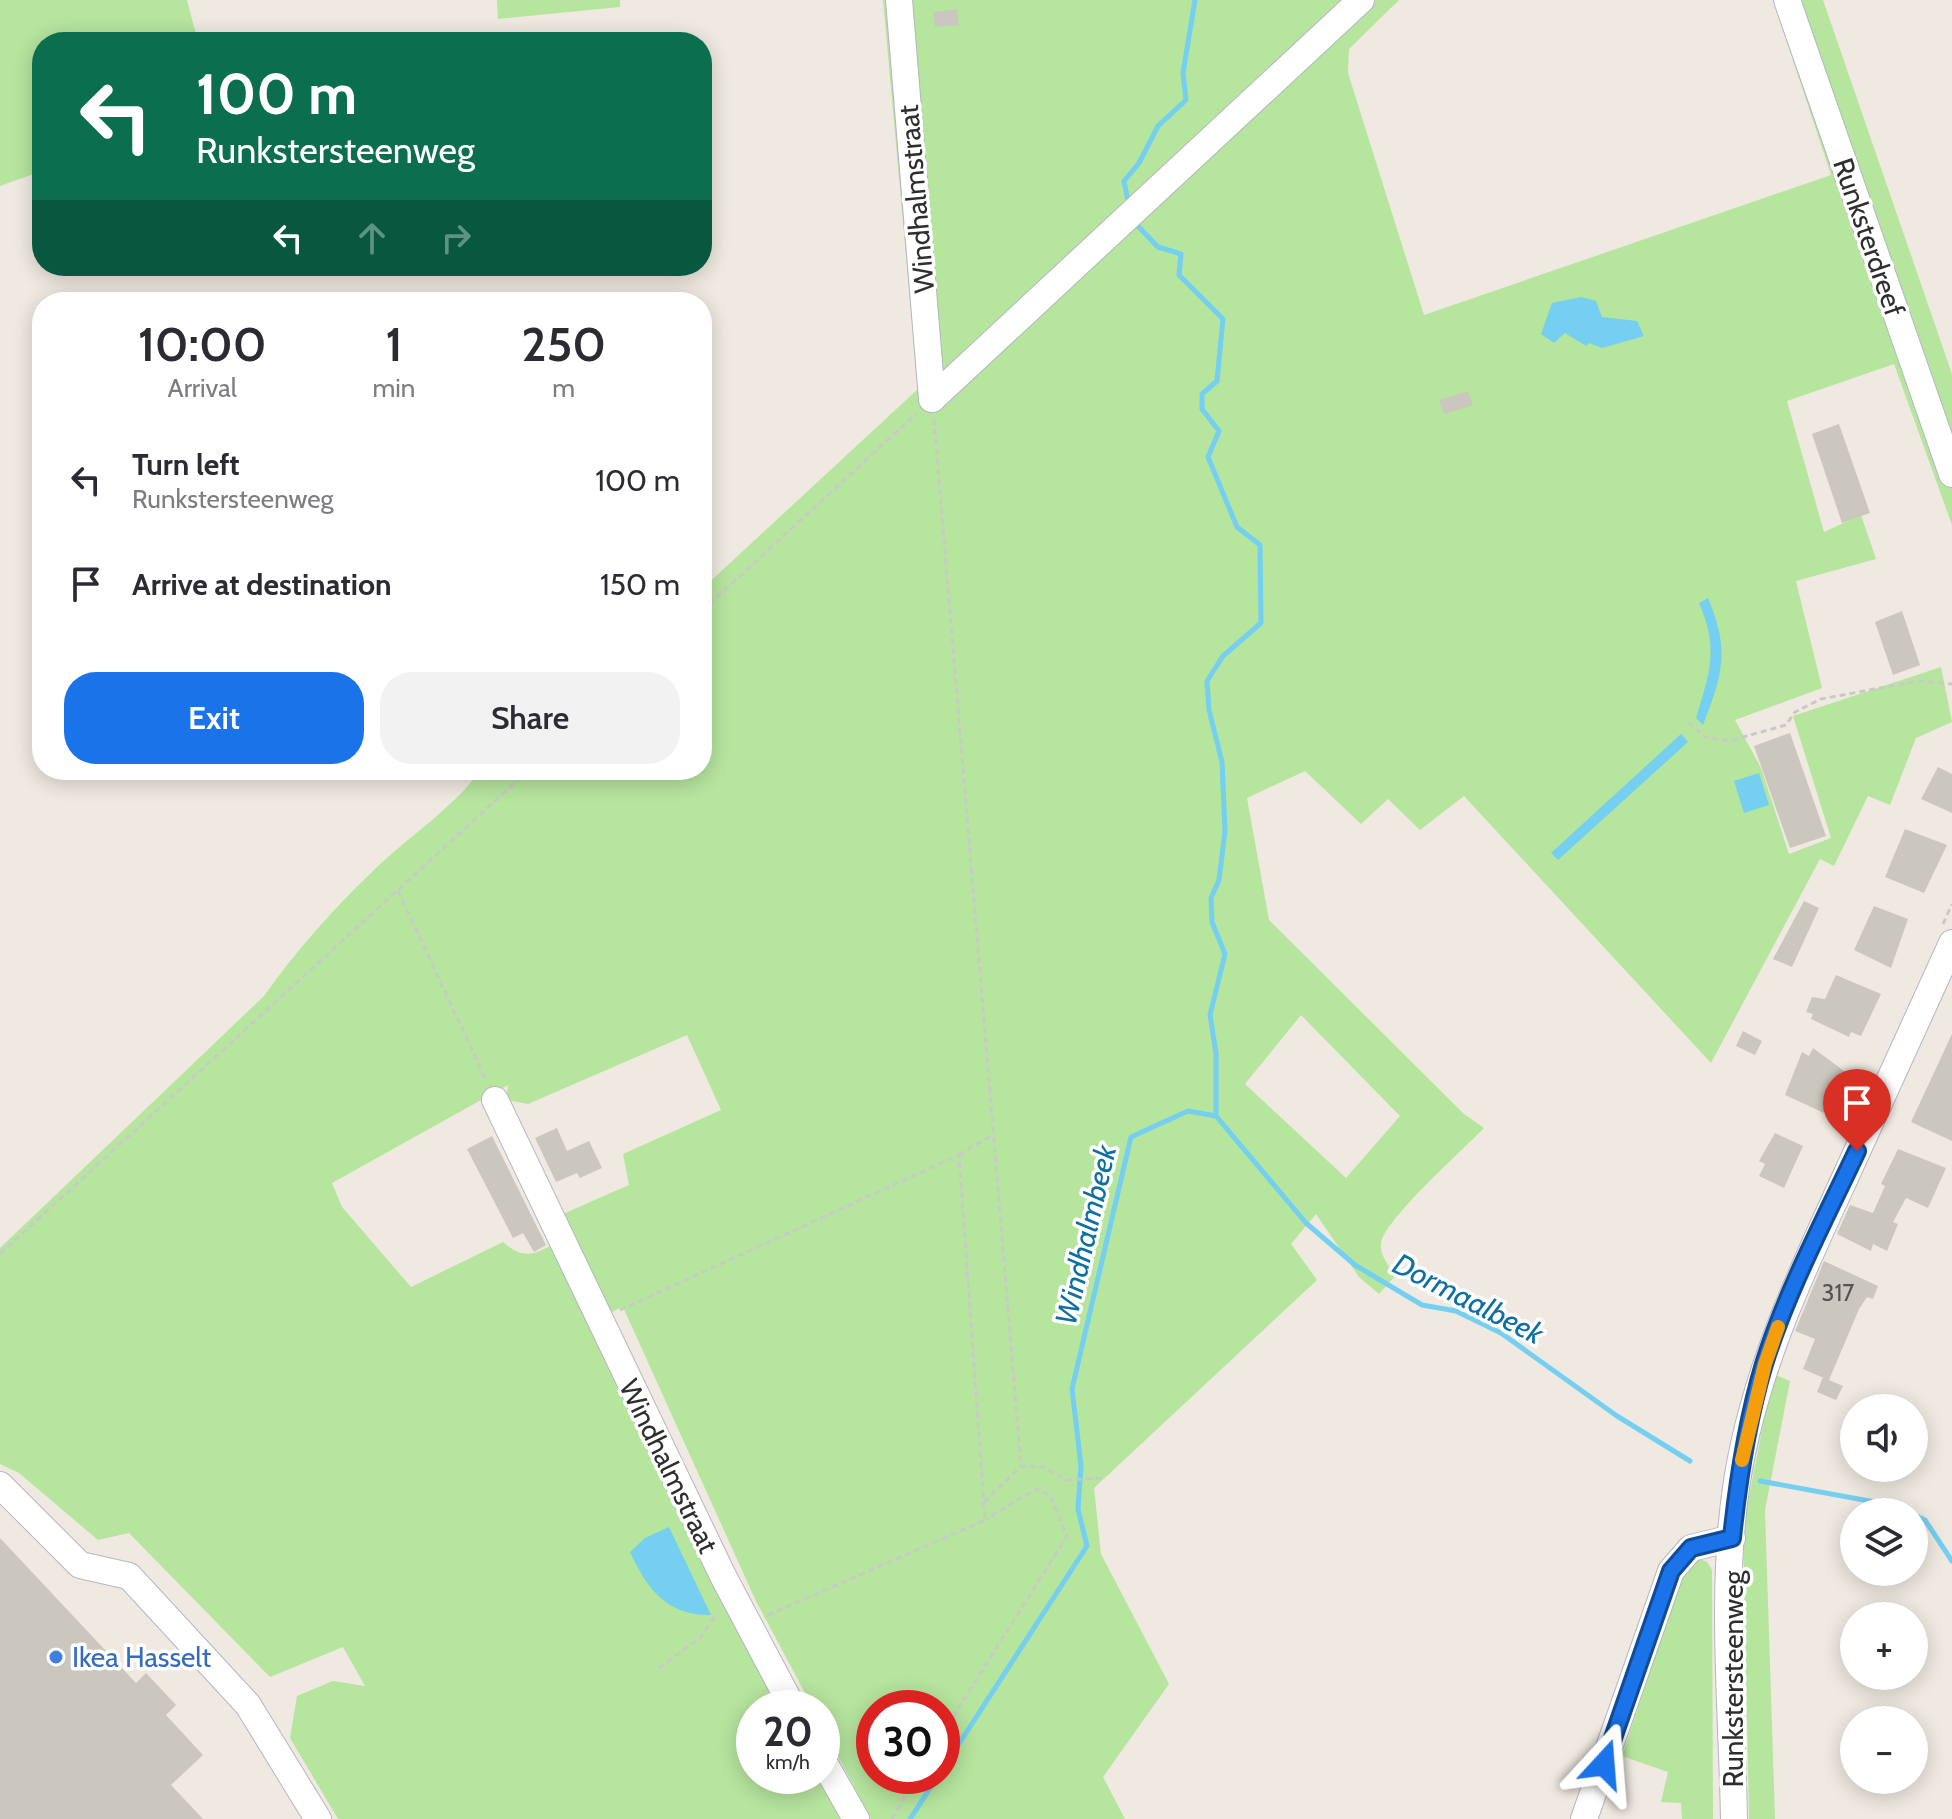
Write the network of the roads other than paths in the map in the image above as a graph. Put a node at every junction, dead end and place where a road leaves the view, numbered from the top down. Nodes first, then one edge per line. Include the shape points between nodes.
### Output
1 (899, 0) edge
2 (1361, 0) edge
3 (1787, 0) edge
4 (1952, 474) edge
5 (1952, 943) edge
6 (495, 1100) road end
7 (0, 1485) edge
8 (1732, 1538) junction
9 (783, 1690) edge
10 (840, 1791) edge
11 (318, 1819) edge
12 (856, 1819) edge
13 (1584, 1819) edge
14 (1734, 1819) edge

1 - 2 street, Windhalmstraat via 932,399
3 - 4 street, Runksterdreef
5 - 8 street, Runkstersteenweg via 1773,1340 1737,1481
6 - 9 street, Windhalmstraat
7 - 11 street via 80,1565 129,1576 248,1705
8 - 13 street, Runkstersteenweg via 1691,1548 1671,1571
8 - 14 street, Runkstersteenweg
10 - 12 street

